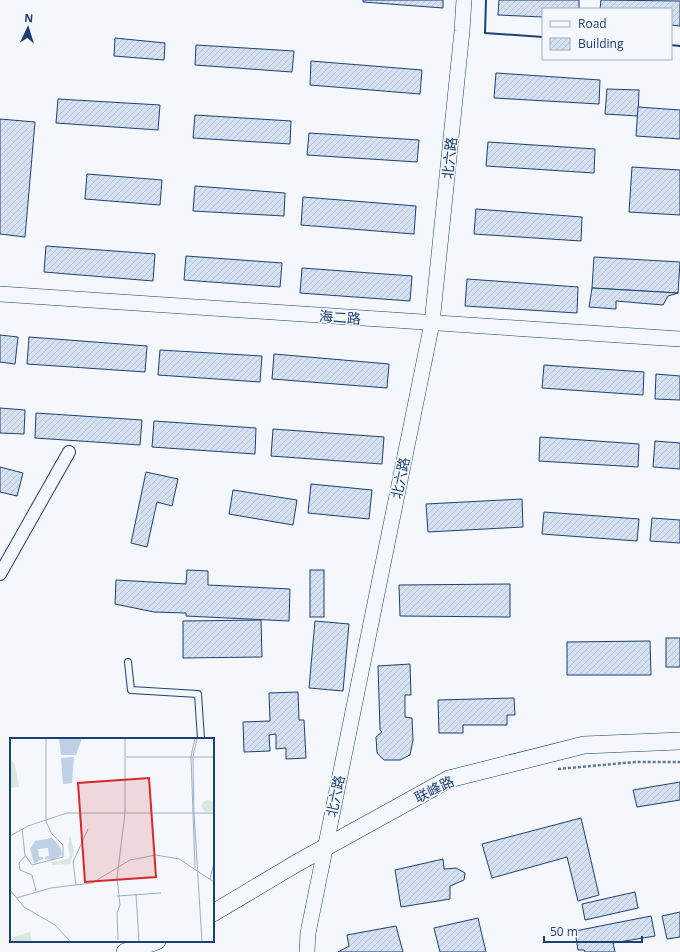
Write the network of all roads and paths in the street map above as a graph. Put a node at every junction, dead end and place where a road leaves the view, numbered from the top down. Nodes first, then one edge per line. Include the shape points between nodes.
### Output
1 (464, 0) edge
2 (0, 294) edge
3 (432, 323) junction
4 (680, 339) edge
5 (69, 452) dead end
6 (0, 574) edge
7 (128, 662) dead end
8 (202, 738) edge
9 (680, 741) edge
10 (680, 762) edge
11 (558, 769) dead end
12 (325, 848) junction
13 (214, 912) edge
14 (154, 942) edge
15 (125, 952) edge
16 (307, 952) edge

1 - 3 street, 北六路
2 - 3 street, 海二路
3 - 4 street, 海二路
3 - 12 street, 北六路
5 - 6 street
7 - 8 lane via 131,690 198,694
9 - 12 main road, 联峰路 via 584,745 449,778
10 - 11 path via 635,762
12 - 13 main road, 联峰路
12 - 16 street, 北六路 via 308,933
14 - 15 main road

